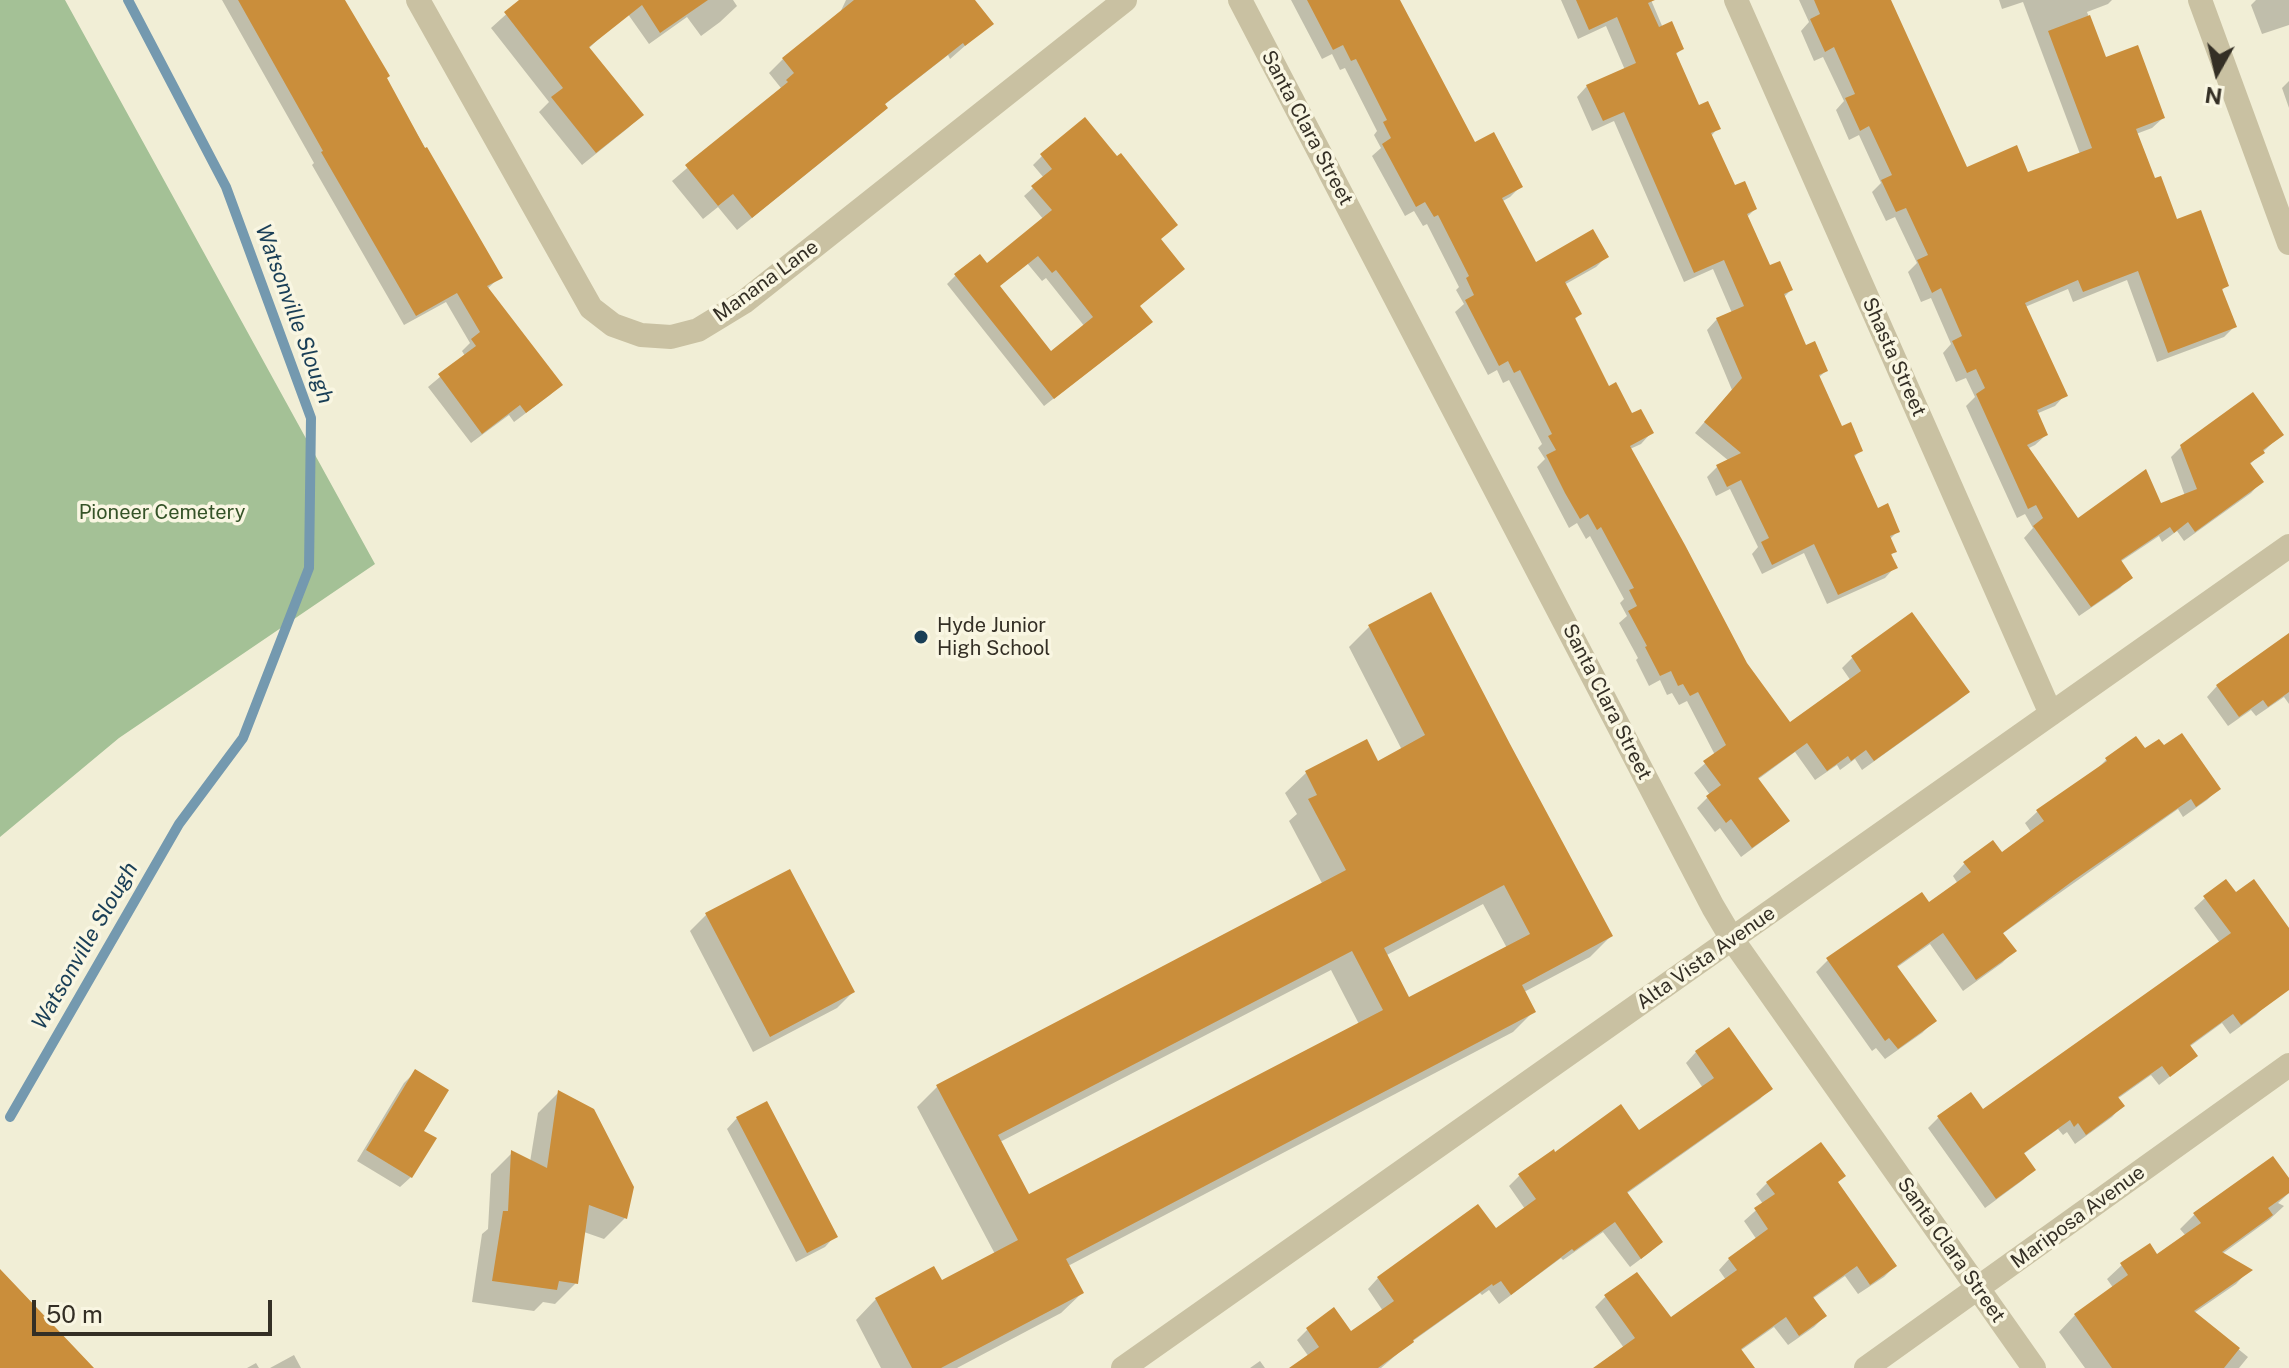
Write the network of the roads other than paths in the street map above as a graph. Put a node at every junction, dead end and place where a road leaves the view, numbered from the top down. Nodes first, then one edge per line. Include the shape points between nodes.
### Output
1 (1125, 0) edge
2 (1240, 0) edge
3 (1736, 0) edge
4 (2200, 0) edge
5 (420, 1) edge
6 (2289, 243) edge
7 (2289, 546) edge
8 (2051, 714) junction
9 (1732, 939) junction
10 (2289, 1065) edge
11 (1978, 1289) junction
12 (1123, 1368) edge
13 (1866, 1368) edge
14 (2034, 1368) edge

1 - 5 street, Manana Lane via 744,302 698,330 671,337 641,335 613,325 591,308
2 - 9 street, Santa Clara Street
3 - 8 street, Shasta Street
4 - 6 street
7 - 8 street, Alta Vista Avenue
8 - 9 street, Alta Vista Avenue
9 - 11 street, Santa Clara Street
9 - 12 street, Alta Vista Avenue
10 - 11 street, Mariposa Avenue
11 - 13 street, Mariposa Avenue
11 - 14 street, Santa Clara Street

